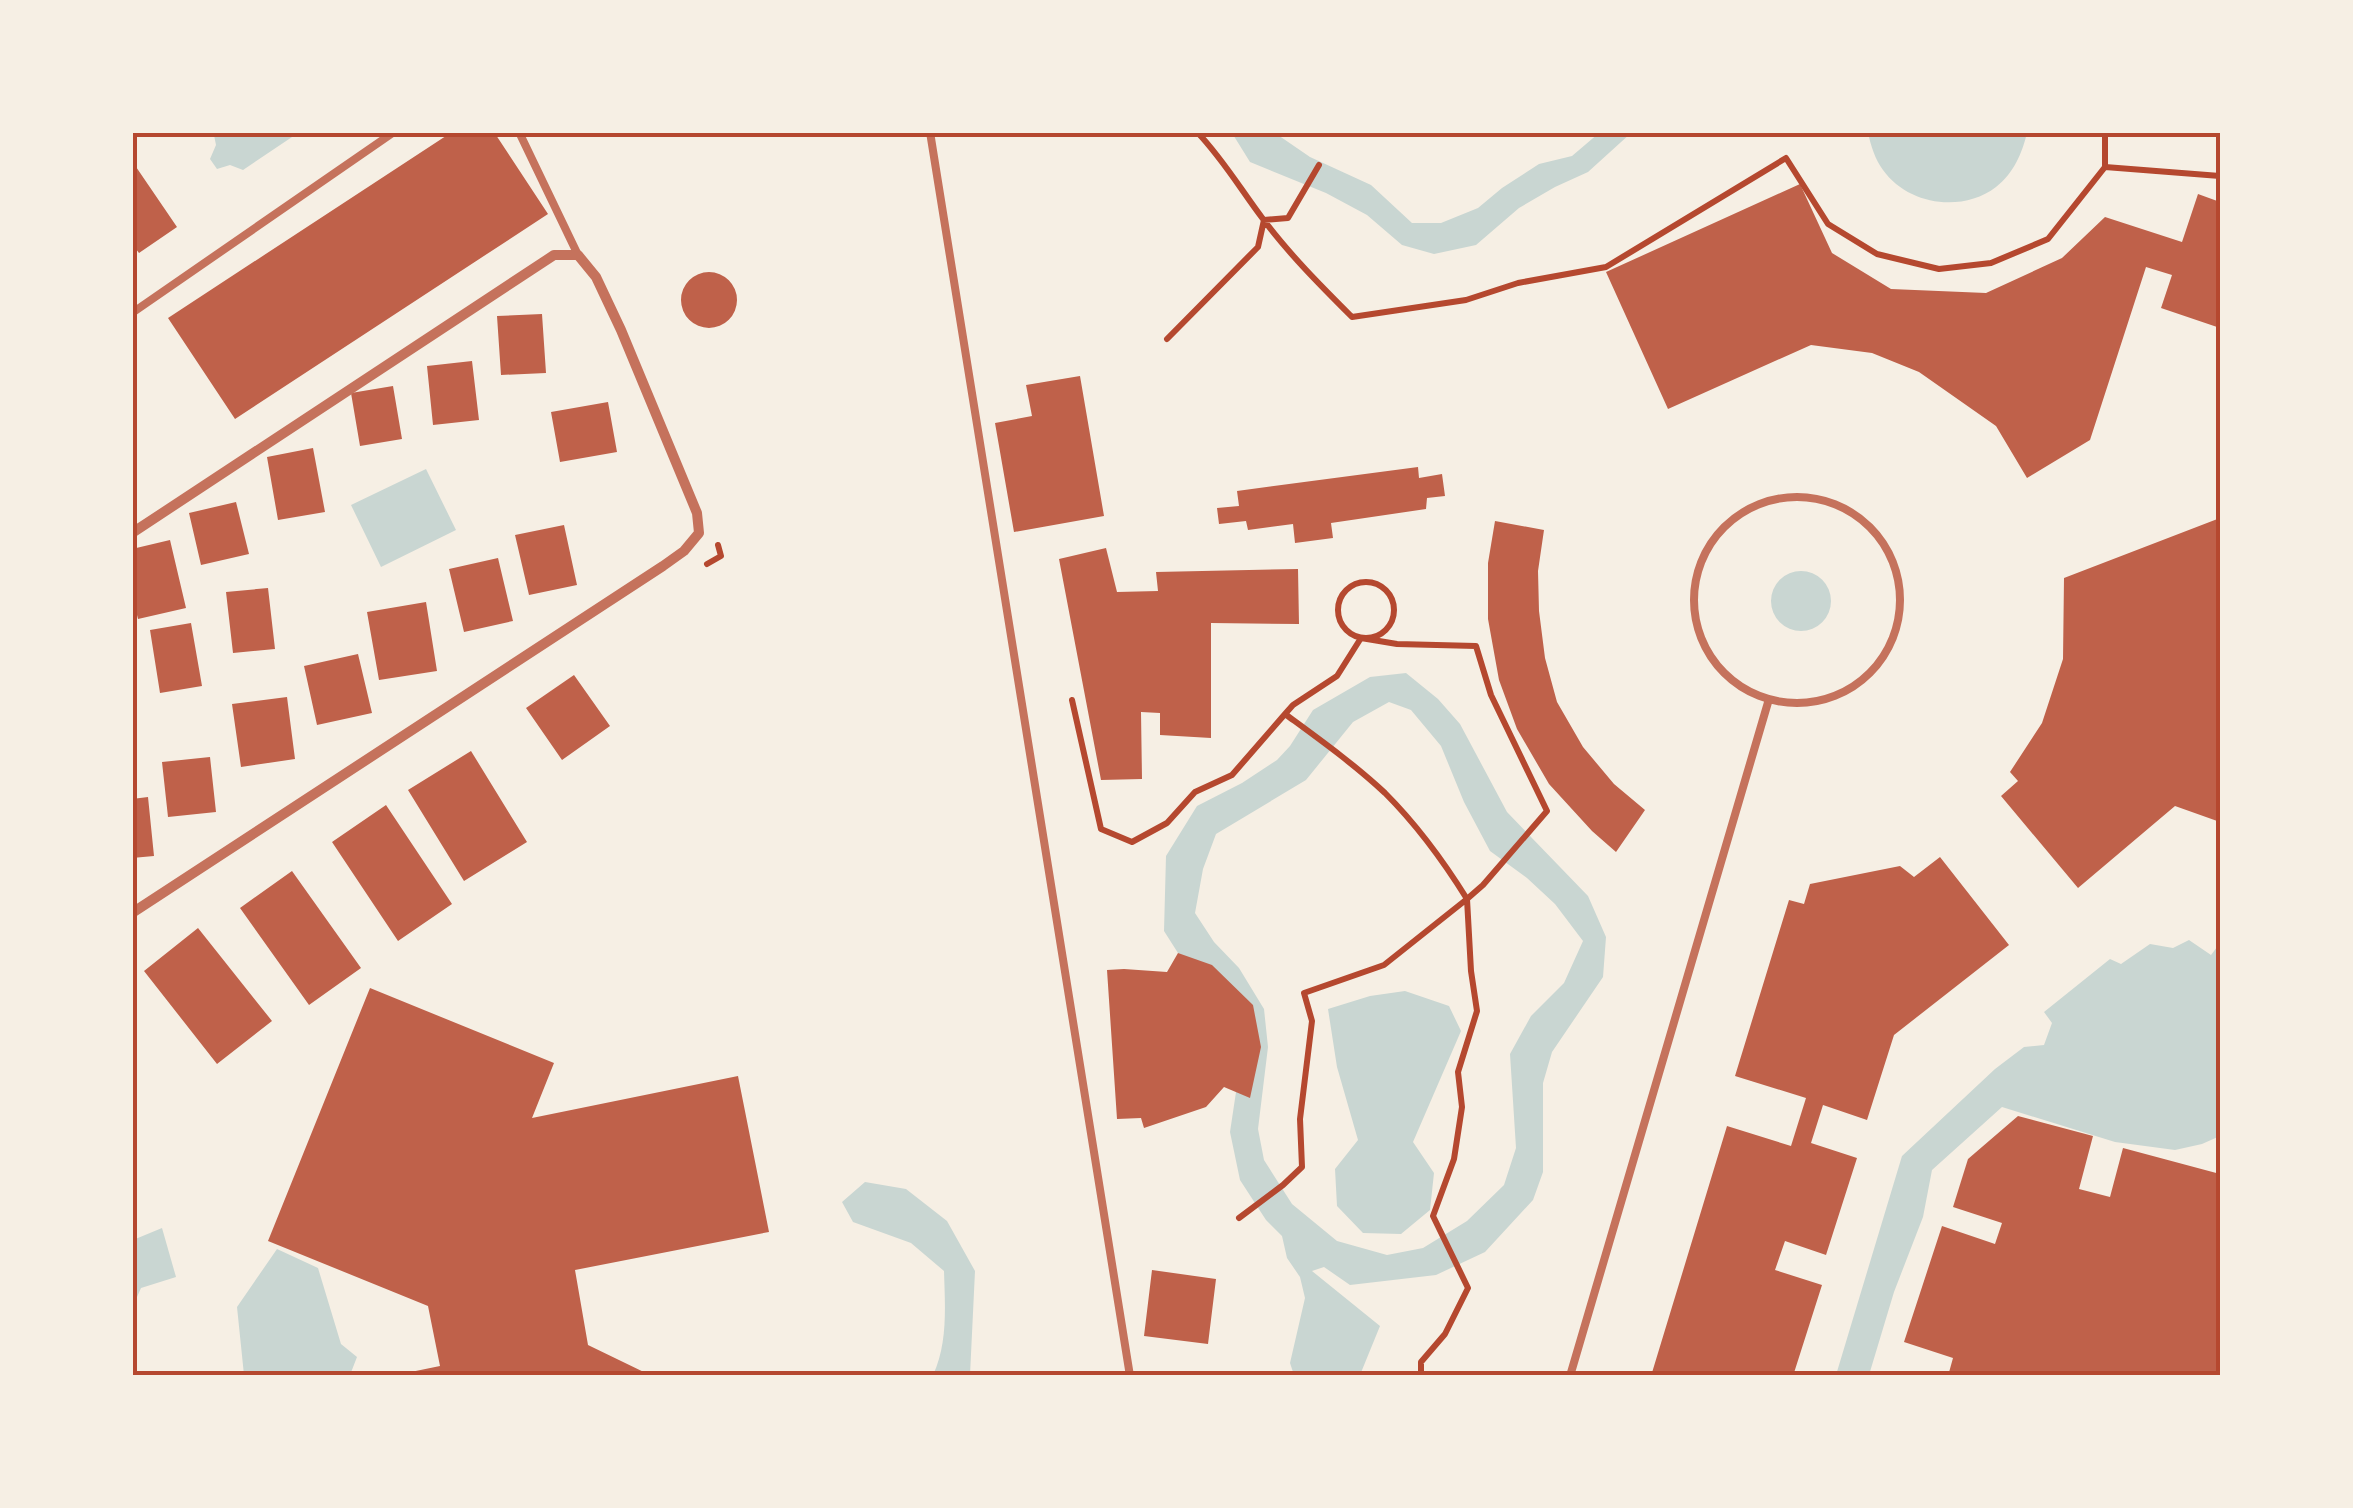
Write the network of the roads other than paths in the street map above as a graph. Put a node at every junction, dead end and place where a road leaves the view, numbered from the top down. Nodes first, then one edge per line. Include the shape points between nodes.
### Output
1 (394, 132) edge
2 (519, 132) edge
3 (930, 132) edge
4 (578, 255) junction
5 (132, 313) edge
6 (132, 533) edge
7 (1768, 699) junction
8 (132, 912) edge
9 (1130, 1376) edge
10 (1570, 1376) edge

1 - 5 lane
2 - 4 lane
3 - 9 lane
4 - 6 street via 554,255
4 - 8 street via 622,330 697,513 699,533 663,566
7 - 7 lane via 1819,702 1850,690 1894,638 1896,570 1857,516 1826,501 1792,496 1758,504 1729,521 1707,547 1695,579 1693,613 1704,646 1724,674
7 - 10 lane

